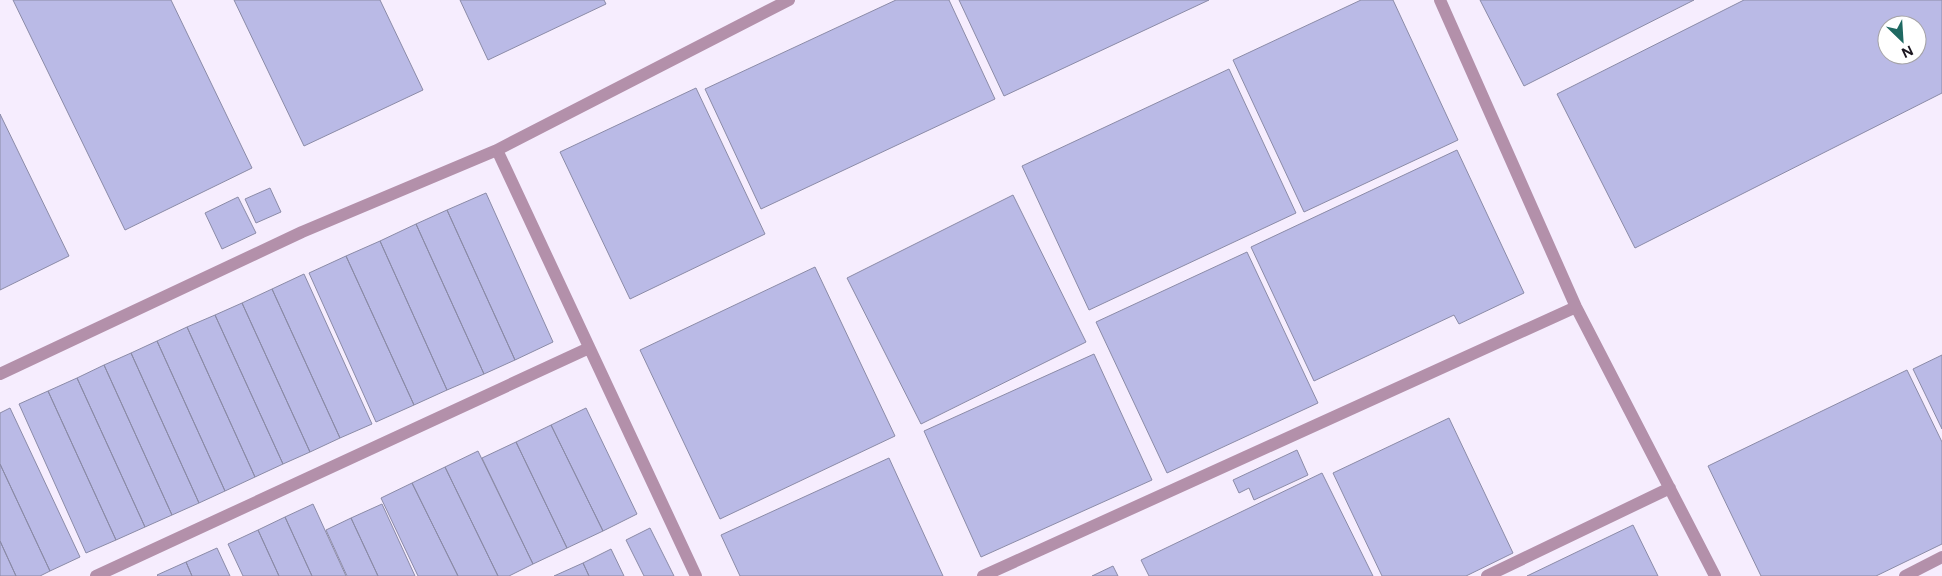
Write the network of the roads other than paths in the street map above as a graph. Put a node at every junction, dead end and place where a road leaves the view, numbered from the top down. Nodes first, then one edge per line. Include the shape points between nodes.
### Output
1 (789, 0) edge
2 (1440, 0) edge
3 (497, 150) junction
4 (1576, 306) junction
5 (589, 348) junction
6 (0, 374) edge
7 (1670, 488) junction
8 (1942, 557) edge
9 (96, 576) edge
10 (696, 576) edge
11 (983, 576) edge
12 (1487, 576) edge
13 (1715, 576) edge
14 (1905, 576) edge

1 - 3 lane
2 - 4 lane
3 - 5 lane
3 - 6 lane via 302,232
4 - 7 lane
4 - 11 lane
5 - 9 lane
5 - 10 lane
7 - 12 lane
7 - 13 lane
8 - 14 lane

